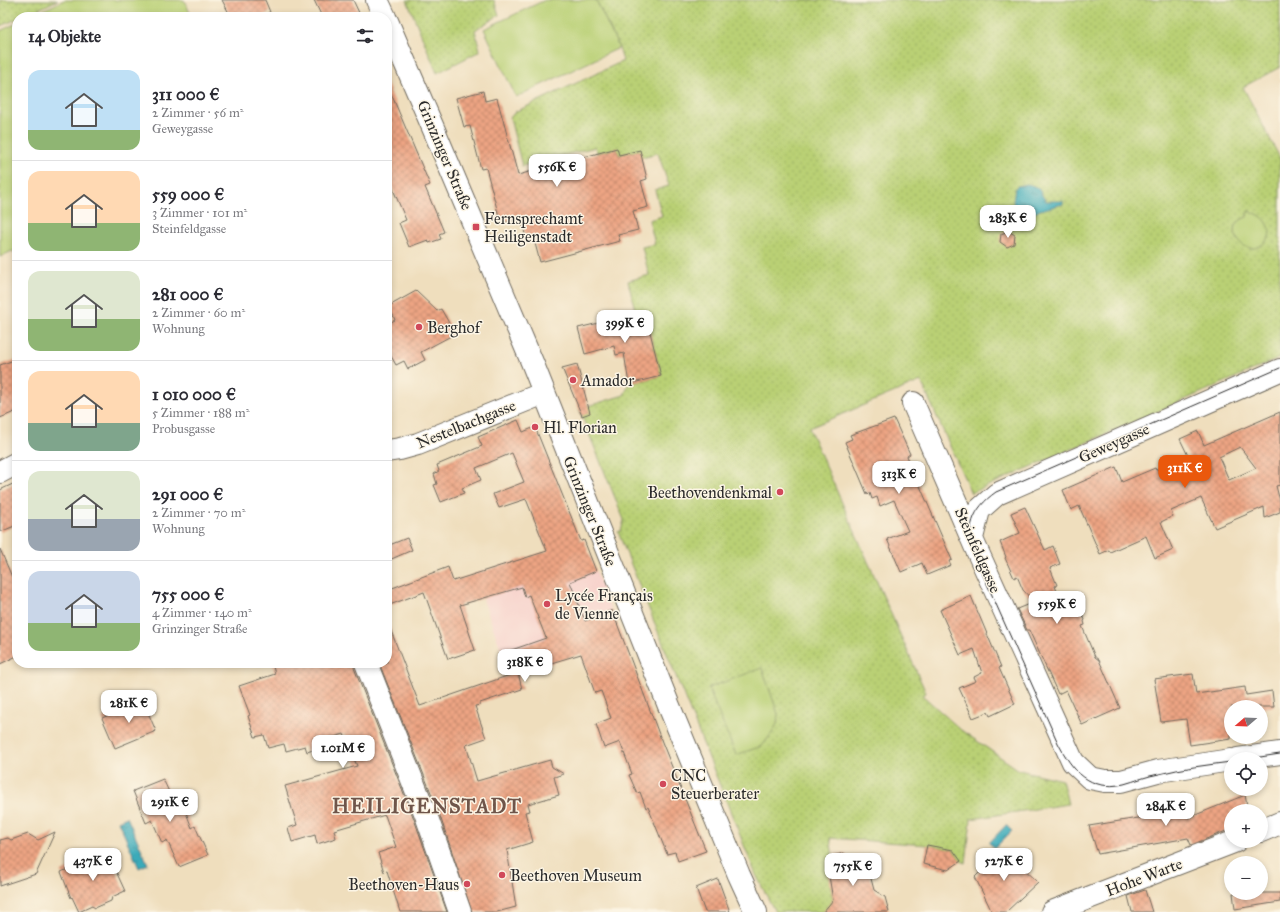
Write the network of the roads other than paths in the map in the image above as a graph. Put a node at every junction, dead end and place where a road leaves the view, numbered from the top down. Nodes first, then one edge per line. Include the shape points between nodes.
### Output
1 (377, 0) edge
2 (383, 12) edge
3 (392, 33) edge
4 (1280, 370) edge
5 (544, 393) junction
6 (913, 403) dead end
7 (392, 450) edge
8 (972, 538) junction
9 (368, 668) edge
10 (1280, 752) edge
11 (1268, 754) edge
12 (1224, 761) edge
13 (1280, 823) edge
14 (1268, 828) edge
15 (1224, 846) edge
16 (460, 912) edge
17 (756, 912) edge
18 (1052, 912) edge

1 - 2 street
3 - 5 street, Grinzinger Straße
4 - 8 street, Geweygasse via 997,494 979,510
5 - 7 street, Nestelbachgasse via 418,444
5 - 17 street, Grinzinger Straße via 668,706
6 - 8 street, Steinfeldgasse
8 - 12 street, Steinfeldgasse via 1073,762 1090,778 1121,781 1158,771
9 - 16 street via 426,815
10 - 11 street
13 - 14 street
15 - 18 street, Hohe Warte

